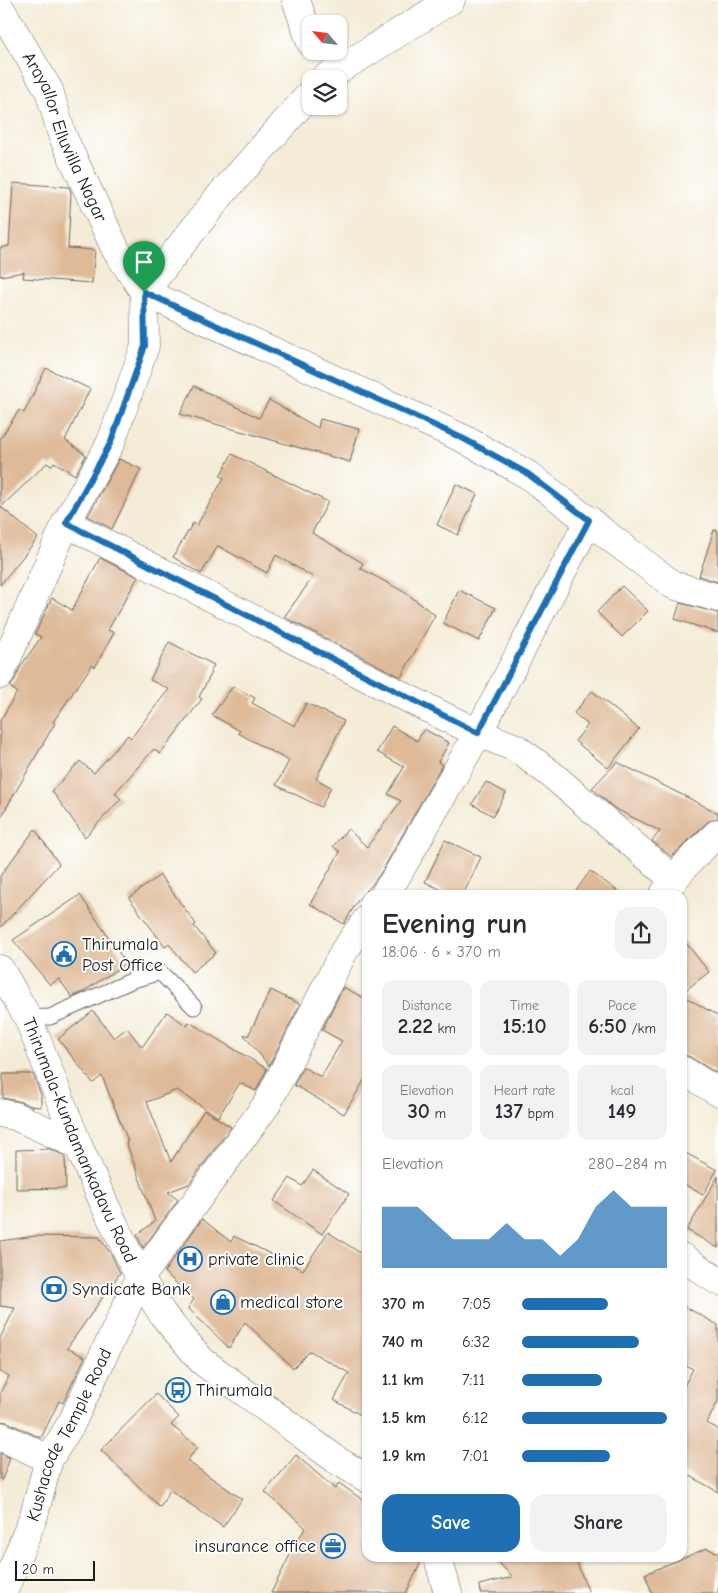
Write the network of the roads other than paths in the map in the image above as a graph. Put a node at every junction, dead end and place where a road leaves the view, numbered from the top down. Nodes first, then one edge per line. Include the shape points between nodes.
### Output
1 (296, 0) edge
2 (451, 0) edge
3 (0, 8) edge
4 (302, 17) edge
5 (337, 70) edge
6 (302, 103) edge
7 (144, 292) junction
8 (589, 520) junction
9 (66, 523) junction
10 (718, 598) edge
11 (0, 675) edge
12 (478, 733) junction
13 (718, 834) edge
14 (668, 887) edge
15 (387, 890) edge
16 (362, 926) edge
17 (0, 969) edge
18 (194, 1007) dead end
19 (28, 1018) junction
20 (687, 1073) edge
21 (718, 1092) edge
22 (0, 1114) edge
23 (78, 1144) junction
24 (687, 1260) edge
25 (140, 1278) junction
26 (718, 1281) edge
27 (0, 1436) edge
28 (49, 1459) junction
29 (362, 1475) edge
30 (439, 1562) edge
31 (11, 1590) edge
32 (448, 1593) edge

1 - 4 street
2 - 5 street
3 - 7 street, Arayallor Elluvilla Nagar via 49,90 62,135 116,250
6 - 7 street via 219,197
7 - 8 street via 464,439 528,474
7 - 9 street via 145,346 111,442
8 - 10 street via 674,585
8 - 12 street
9 - 11 street
9 - 12 street
12 - 14 street via 516,748 544,769
12 - 15 street
13 - 14 street
16 - 25 street, Kushacode Temple Road via 344,952 267,1104
17 - 19 street, Thirumala-Kundamankadavu Road
18 - 19 lane via 160,972 133,980 50,1017
19 - 23 street, Thirumala-Kundamankadavu Road
20 - 21 street
22 - 23 street via 15,1116
23 - 25 street, Thirumala-Kundamankadavu Road
24 - 26 street
25 - 28 street, Kushacode Temple Road via 71,1424
25 - 29 street, Thirumala-Kundamankadavu Road via 163,1315 202,1361
27 - 28 street
28 - 31 street, Kushacode Temple Road
30 - 32 street

